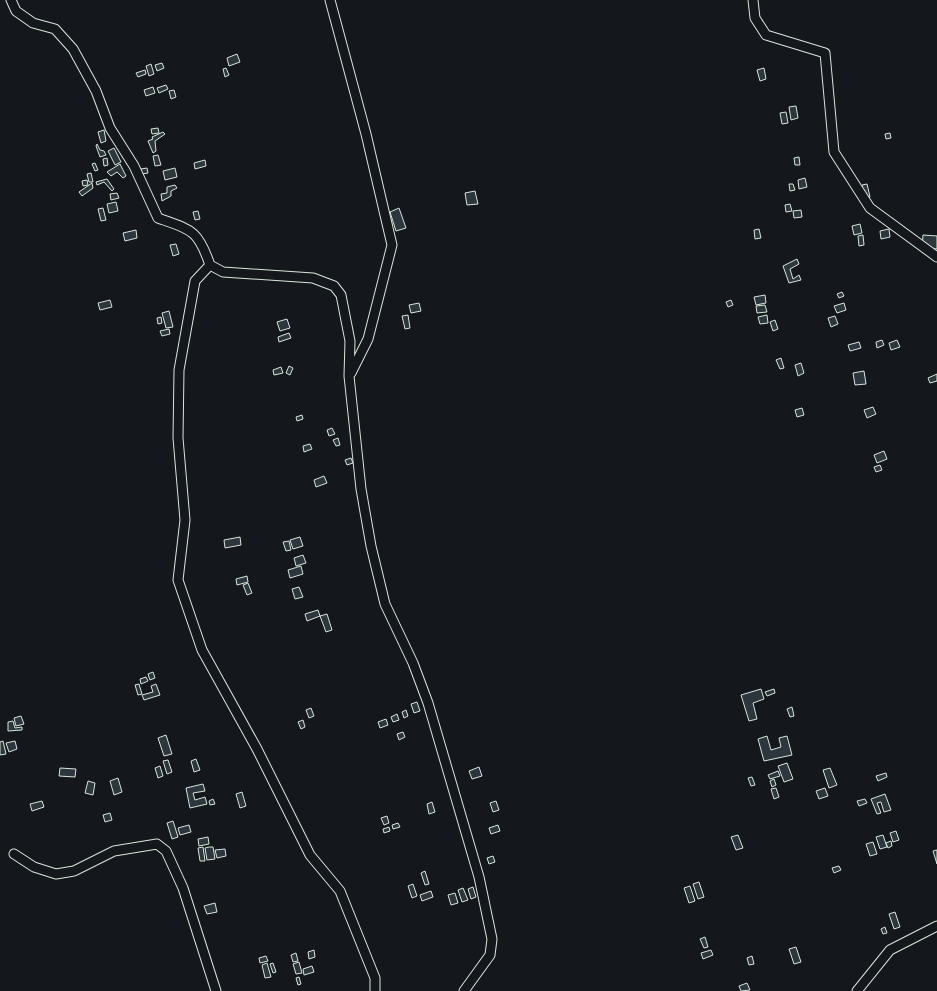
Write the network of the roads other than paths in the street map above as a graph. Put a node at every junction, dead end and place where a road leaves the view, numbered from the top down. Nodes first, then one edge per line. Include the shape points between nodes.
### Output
1 (11, 0) edge
2 (330, 0) edge
3 (753, 0) edge
4 (937, 257) edge
5 (210, 266) junction
6 (349, 376) junction
7 (14, 854) dead end
8 (937, 926) edge
9 (216, 991) edge
10 (375, 991) edge
11 (464, 991) edge
12 (857, 991) edge

1 - 5 street via 16,11 33,23 55,28 73,49 158,218 189,229 203,245
2 - 6 street via 392,245 368,339
3 - 4 street via 756,18 766,36 825,53 834,152 870,208
5 - 6 street via 223,272 313,278 334,286 341,295 349,333
5 - 10 street via 195,281 179,370 178,438 185,520 178,580 202,650 257,749 310,855 340,891 375,978
6 - 11 street via 361,490 385,604 428,703 479,877 492,939 490,955
7 - 9 street via 56,874 74,871 114,851 161,846 184,888
8 - 12 street via 890,950

